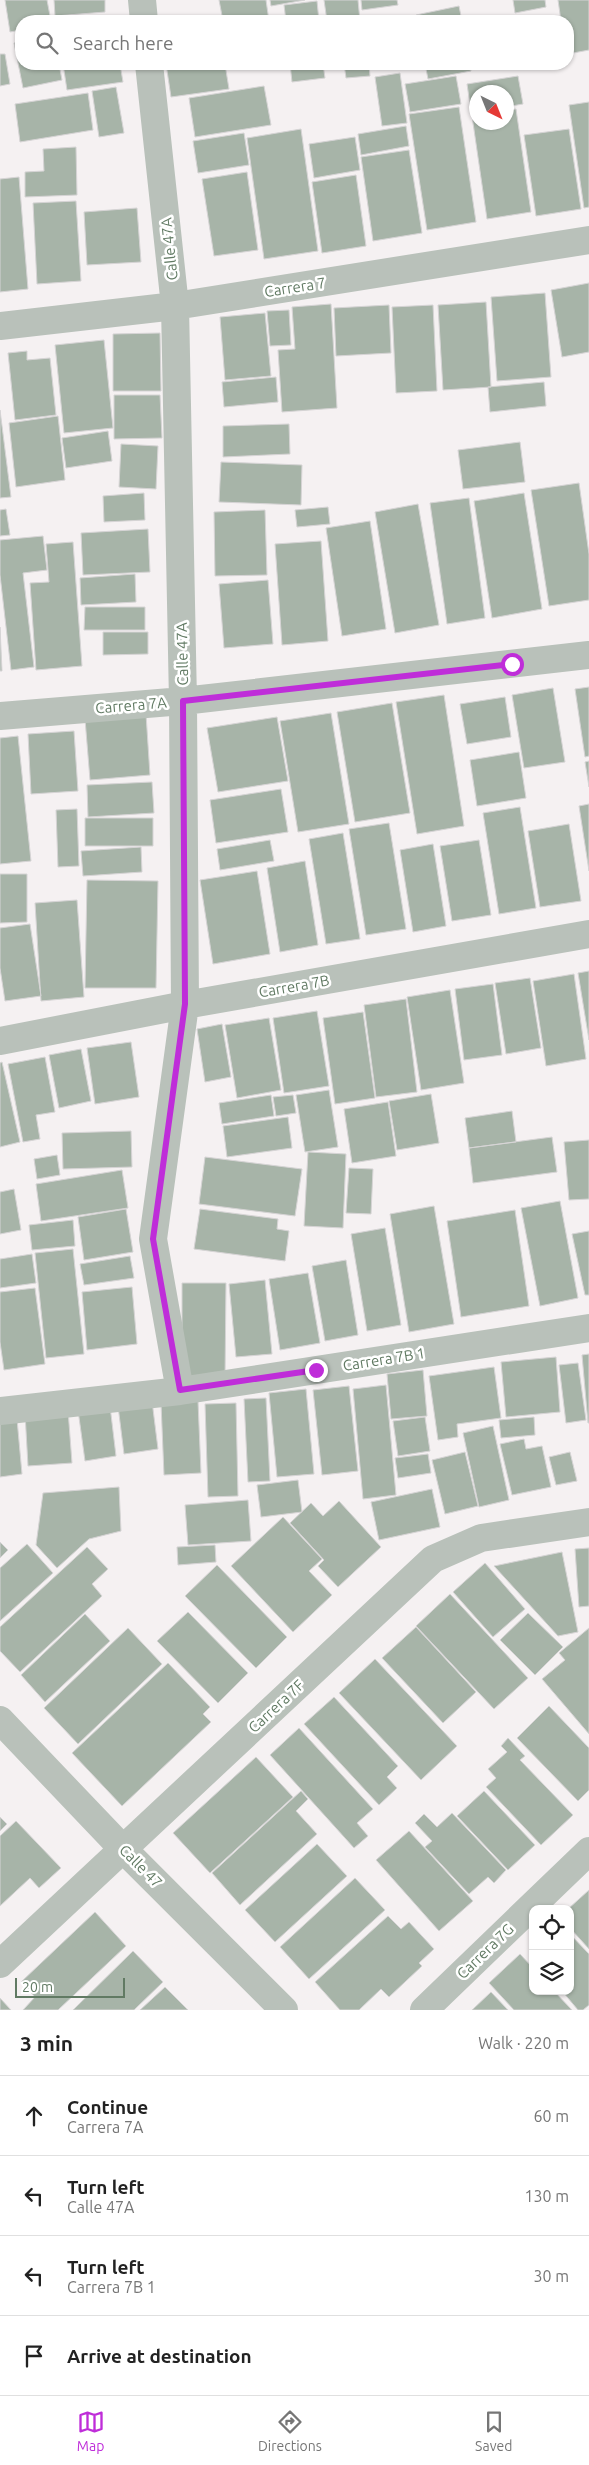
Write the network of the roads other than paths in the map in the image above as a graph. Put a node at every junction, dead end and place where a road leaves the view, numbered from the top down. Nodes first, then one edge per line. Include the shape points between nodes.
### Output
1 (142, 0) edge
2 (143, 15) edge
3 (150, 70) edge
4 (589, 240) edge
5 (175, 306) junction
6 (0, 326) edge
7 (589, 656) edge
8 (183, 701) junction
9 (0, 716) edge
10 (589, 934) edge
11 (185, 1004) junction
12 (0, 1042) edge
13 (589, 1328) edge
14 (180, 1390) junction
15 (0, 1411) edge
16 (589, 1522) edge
17 (0, 1720) edge
18 (123, 1849) junction
19 (589, 1852) edge
20 (0, 1964) edge
21 (284, 2010) edge
22 (424, 2010) edge

1 - 2 street
3 - 5 street, Calle 47A
4 - 5 street, Carrera 7
5 - 6 street, Carrera 7
5 - 8 street, Calle 47A
7 - 8 street, Carrera 7A
8 - 9 street, Carrera 7A
8 - 11 street, Calle 47A
10 - 11 street, Carrera 7B
11 - 12 street, Carrera 7B
11 - 14 street, Calle 47A via 153,1239
13 - 14 street, Carrera 7B 1
14 - 15 street, Carrera 7B 1
16 - 18 street, Carrera 7F via 481,1538 433,1559
17 - 18 street, Calle 47
18 - 20 street, Carrera 7F
18 - 21 street, Calle 47
19 - 22 street, Carrera 7G

